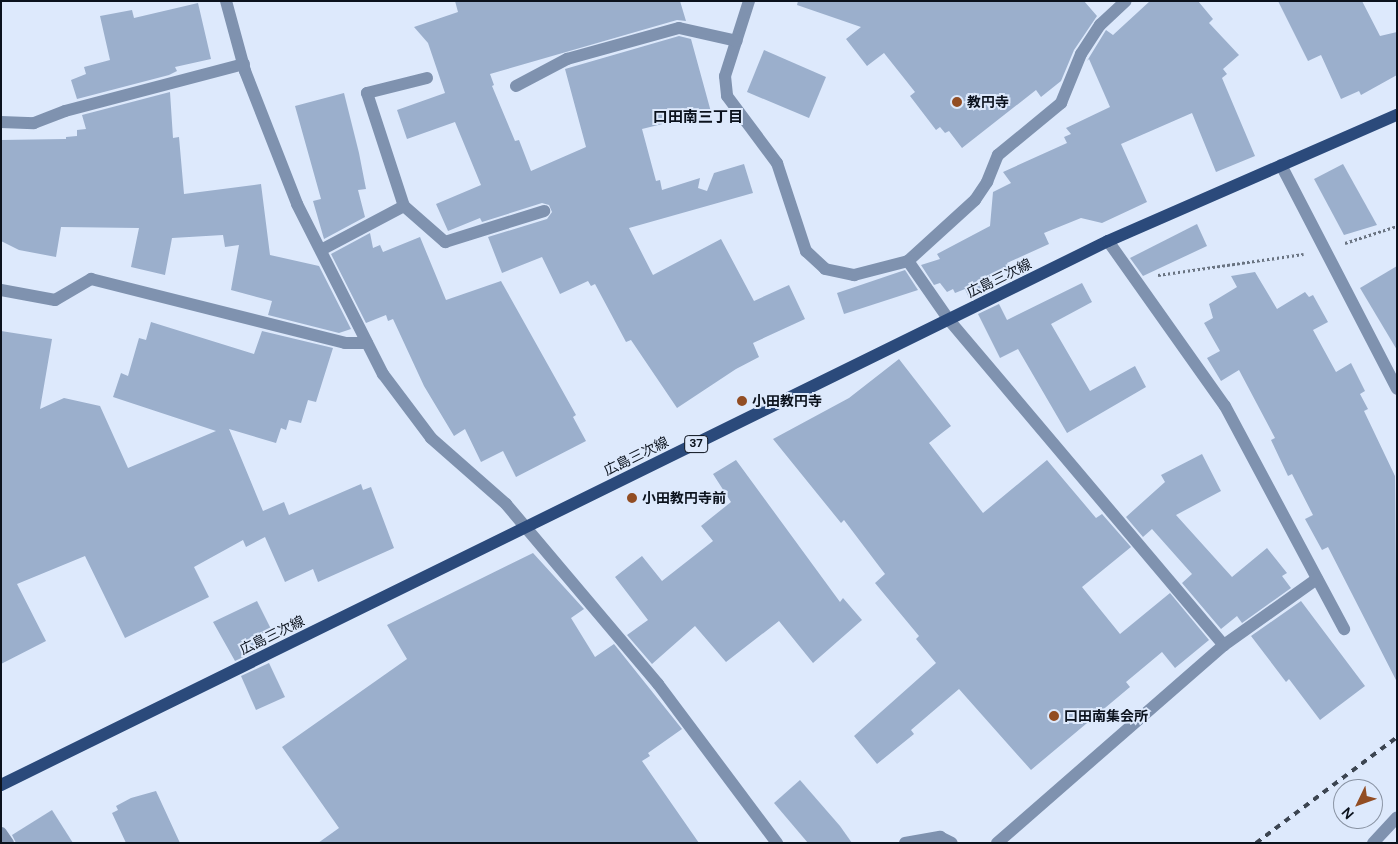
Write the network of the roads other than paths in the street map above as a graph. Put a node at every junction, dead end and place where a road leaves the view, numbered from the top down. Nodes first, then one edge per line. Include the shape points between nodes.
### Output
1 (226, 1) edge
2 (749, 1) edge
3 (1126, 1) edge
4 (737, 42) junction
5 (244, 64) junction
6 (427, 78) dead end
7 (516, 86) dead end
8 (1397, 115) edge
9 (1, 122) edge
10 (1281, 166) junction
11 (404, 206) junction
12 (544, 210) dead end
13 (1108, 241) junction
14 (320, 250) junction
15 (908, 261) junction
16 (1, 290) edge
17 (949, 320) junction
18 (367, 343) junction
19 (1397, 389) edge
20 (526, 527) junction
21 (1317, 579) junction
22 (1344, 629) dead end
23 (1224, 645) junction
24 (1, 785) edge
25 (1397, 817) edge
26 (1, 832) edge
27 (8, 843) edge
28 (777, 843) edge
29 (905, 843) edge
30 (952, 843) edge
31 (997, 843) edge
32 (1373, 843) edge

1 - 5 street
2 - 4 street
3 - 15 street via 1100,25 1081,54 1061,103 998,155 975,200
4 - 7 street via 679,28 567,59
4 - 15 street via 725,76 727,96 777,164 806,252 826,269 854,275
5 - 9 street via 65,111 34,124
5 - 14 street via 297,204
6 - 11 street via 367,94
8 - 10 main road, 広島三次線 / 37
10 - 13 main road, 広島三次線 / 37
10 - 19 street
11 - 12 street via 445,242
11 - 14 street
13 - 17 main road, 広島三次線 / 37
13 - 21 street via 1225,406
14 - 18 street
15 - 17 street
16 - 18 street via 54,300 91,279 345,343
17 - 20 main road, 広島三次線 / 37
17 - 23 street
18 - 20 street via 383,374 431,438 506,504
20 - 24 main road, 広島三次線 / 37
20 - 28 street via 658,684
21 - 22 street
21 - 23 street
23 - 31 street
25 - 32 street
26 - 27 street
29 - 30 street via 940,836

